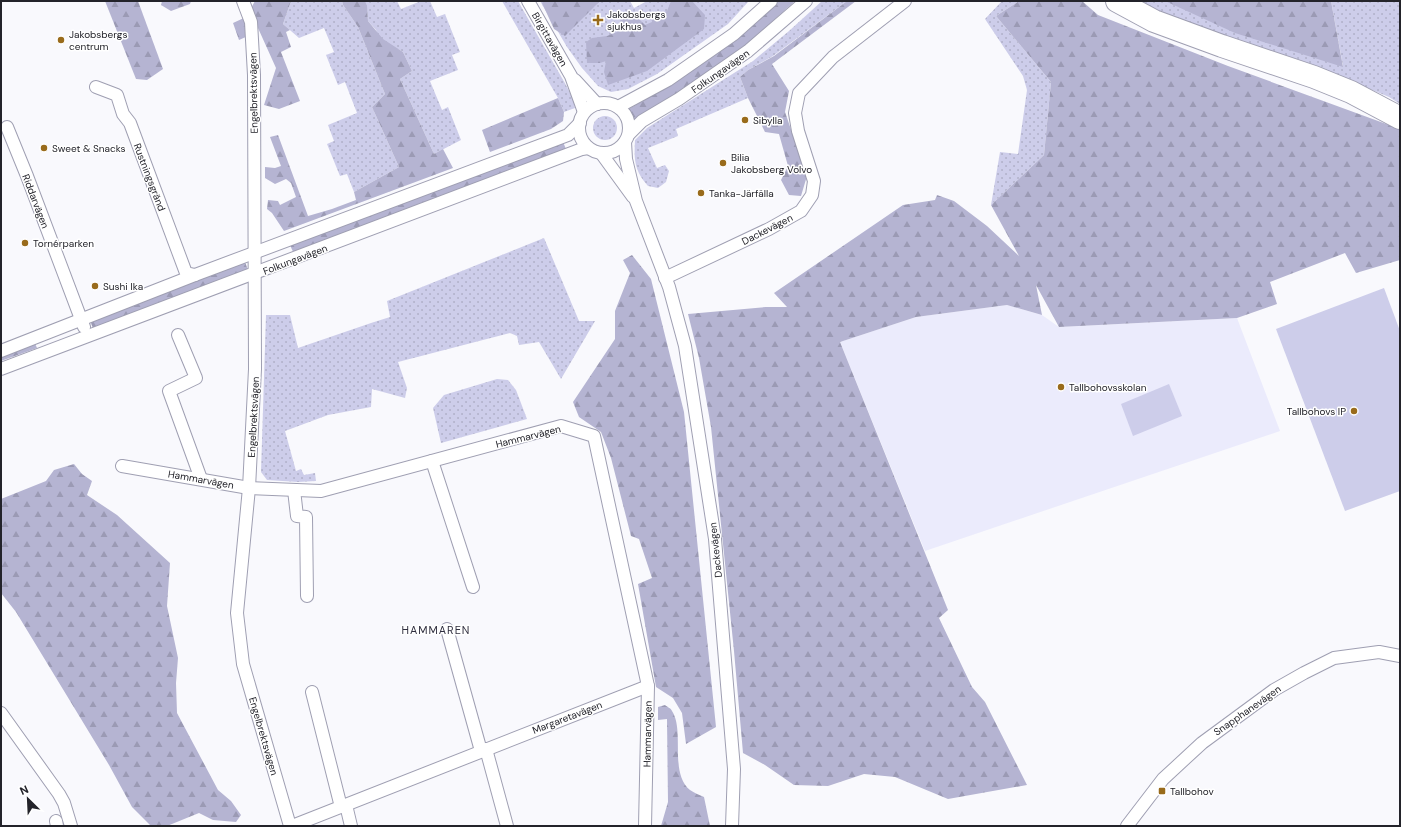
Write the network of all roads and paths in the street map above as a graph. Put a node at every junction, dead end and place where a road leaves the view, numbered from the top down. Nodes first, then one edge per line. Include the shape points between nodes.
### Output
1 (243, 1) edge
2 (528, 1) edge
3 (771, 1) edge
4 (806, 1) edge
5 (905, 1) edge
6 (1117, 1) edge
7 (571, 76) junction
8 (96, 87) dead end
9 (597, 104) junction
10 (618, 107) junction
11 (582, 118) junction
12 (1400, 118) edge
13 (6, 127) dead end
14 (627, 138) junction
15 (588, 148) junction
16 (601, 153) junction
17 (636, 201) junction
18 (254, 254) junction
19 (255, 274) junction
20 (195, 276) junction
21 (665, 278) junction
22 (81, 320) junction
23 (178, 335) dead end
24 (88, 337) junction
25 (1, 351) edge
26 (1, 369) edge
27 (432, 461) junction
28 (122, 466) dead end
29 (200, 479) junction
30 (249, 488) junction
31 (294, 490) junction
32 (473, 587) dead end
33 (307, 596) dead end
34 (446, 628) dead end
35 (1400, 656) edge
36 (648, 686) junction
37 (312, 692) dead end
38 (1, 713) edge
39 (483, 750) junction
40 (344, 806) junction
41 (71, 826) edge
42 (291, 826) edge
43 (352, 826) edge
44 (507, 826) edge
45 (645, 826) edge
46 (732, 826) edge
47 (1127, 826) edge

1 - 18 street, Engelbrektsvägen via 252,28
2 - 7 street, Birgittavägen
3 - 10 street via 734,34 668,80
4 - 14 street, Folkungavägen via 748,51 692,91 642,121
5 - 21 street, Dackevägen via 833,57 799,93 795,113 798,131 814,182 812,195 801,211 769,229
6 - 12 highway via 1154,21 1351,92
7 - 9 street, Birgittavägen
7 - 11 street, Birgittavägen
8 - 20 street, Rustningsgränd via 117,96 123,114 130,123 186,273
9 - 10 street via 609,103
9 - 11 street via 589,108
10 - 14 street via 628,119
11 - 15 street via 580,137
11 - 18 street, Folkungavägen via 568,135
13 - 22 street, Riddarvägen
14 - 16 street via 614,151
14 - 17 street, Dackevägen via 626,159
15 - 16 street
15 - 19 street, Folkungavägen
16 - 17 street, Dackevägen
17 - 21 street, Dackevägen
18 - 19 street, Engelbrektsvägen
18 - 20 street, Folkungavägen
19 - 24 street, Folkungavägen
19 - 30 street, Engelbrektsvägen via 255,369
20 - 22 street, Folkungavägen
21 - 46 street, Dackevägen via 685,346 714,539 734,769
22 - 24 street, Riddarvägen
22 - 25 street, Folkungavägen
23 - 29 street via 196,378 169,392
24 - 26 street, Folkungavägen
27 - 31 street, Hammarvägen via 321,491
27 - 32 street
27 - 36 street, Hammarvägen via 561,426 594,436
28 - 29 street, Hammarvägen
29 - 30 street, Hammarvägen
30 - 31 street, Hammarvägen
30 - 42 street, Engelbrektsvägen via 237,613 243,664
31 - 33 street via 297,516 306,517
34 - 39 street
35 - 47 street, Snapphanevägen via 1379,652 1334,658 1274,690 1202,743 1163,779
36 - 39 street, Margaretavägen
36 - 45 street, Hammarvägen
37 - 40 street
38 - 41 street via 59,794
39 - 40 street, Margaretavägen
39 - 44 street
40 - 42 street, Margaretavägen
40 - 43 street

